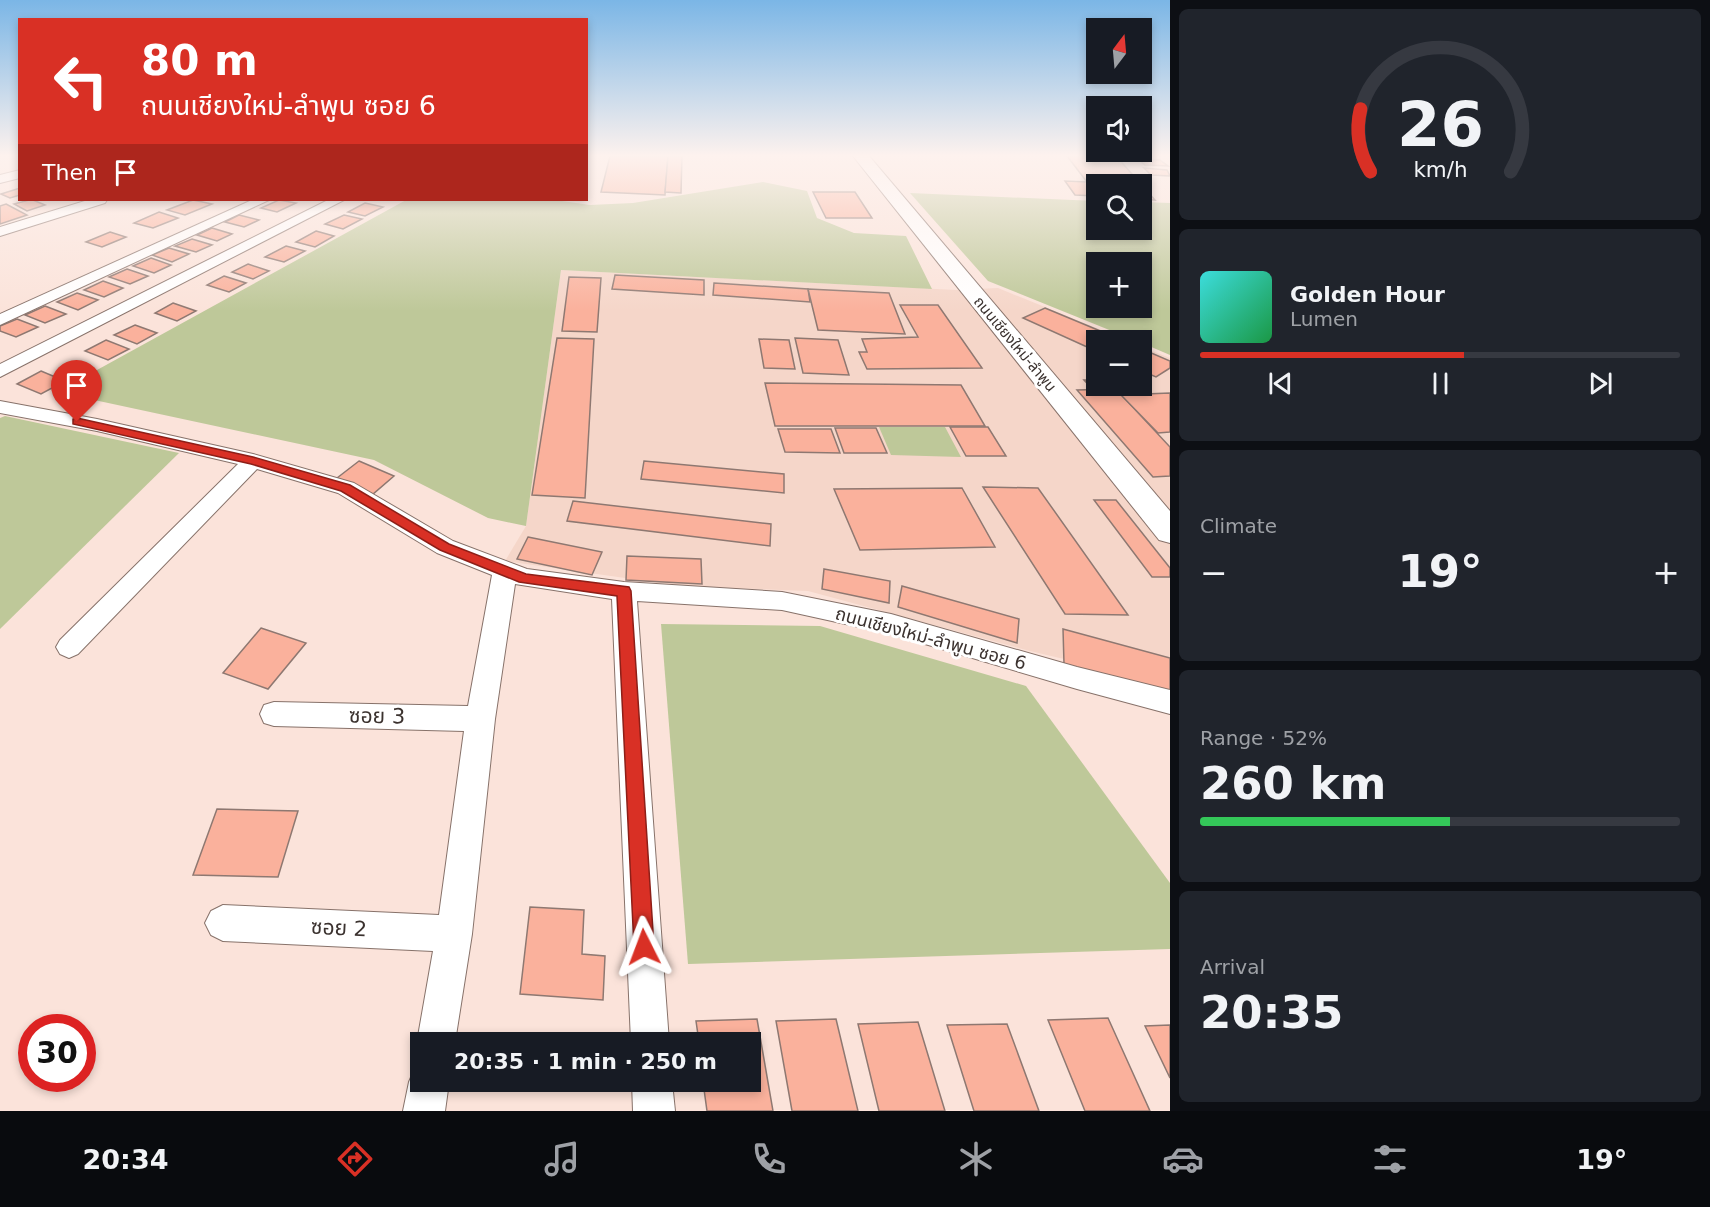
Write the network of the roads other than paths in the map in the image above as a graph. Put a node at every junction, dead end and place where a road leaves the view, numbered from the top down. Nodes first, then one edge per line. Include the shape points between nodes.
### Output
1 (75, 208) edge
2 (245, 208) edge
3 (322, 208) edge
4 (904, 208) edge
5 (0, 232) edge
6 (0, 320) edge
7 (0, 371) edge
8 (0, 407) edge
9 (253, 461) junction
10 (1170, 532) edge
11 (505, 571) junction
12 (624, 591) junction
13 (69, 647) dead end
14 (1170, 702) edge
15 (274, 714) dead end
16 (480, 718) junction
17 (223, 922) dead end
18 (454, 934) junction
19 (438, 1032) edge
20 (649, 1032) edge
21 (427, 1092) edge
22 (653, 1092) edge
23 (424, 1111) edge
24 (654, 1111) edge

1 - 5 street
2 - 6 street
3 - 7 street
4 - 10 main road, ถนนเชียงใหม่-ลำพูน
8 - 9 street, ถนนเชียงใหม่-ลำพูน ซอย 6
9 - 11 street, ถนนเชียงใหม่-ลำพูน ซอย 6 via 346,488 445,547
9 - 13 street
11 - 12 street, ถนนเชียงใหม่-ลำพูน ซอย 6 via 524,578
11 - 16 street
12 - 14 street, ถนนเชียงใหม่-ลำพูน ซอย 6 via 782,601 891,624
12 - 20 street
15 - 16 street, ซอย 3
16 - 18 street
17 - 18 street, ซอย 2
18 - 19 street
21 - 23 street
22 - 24 street

